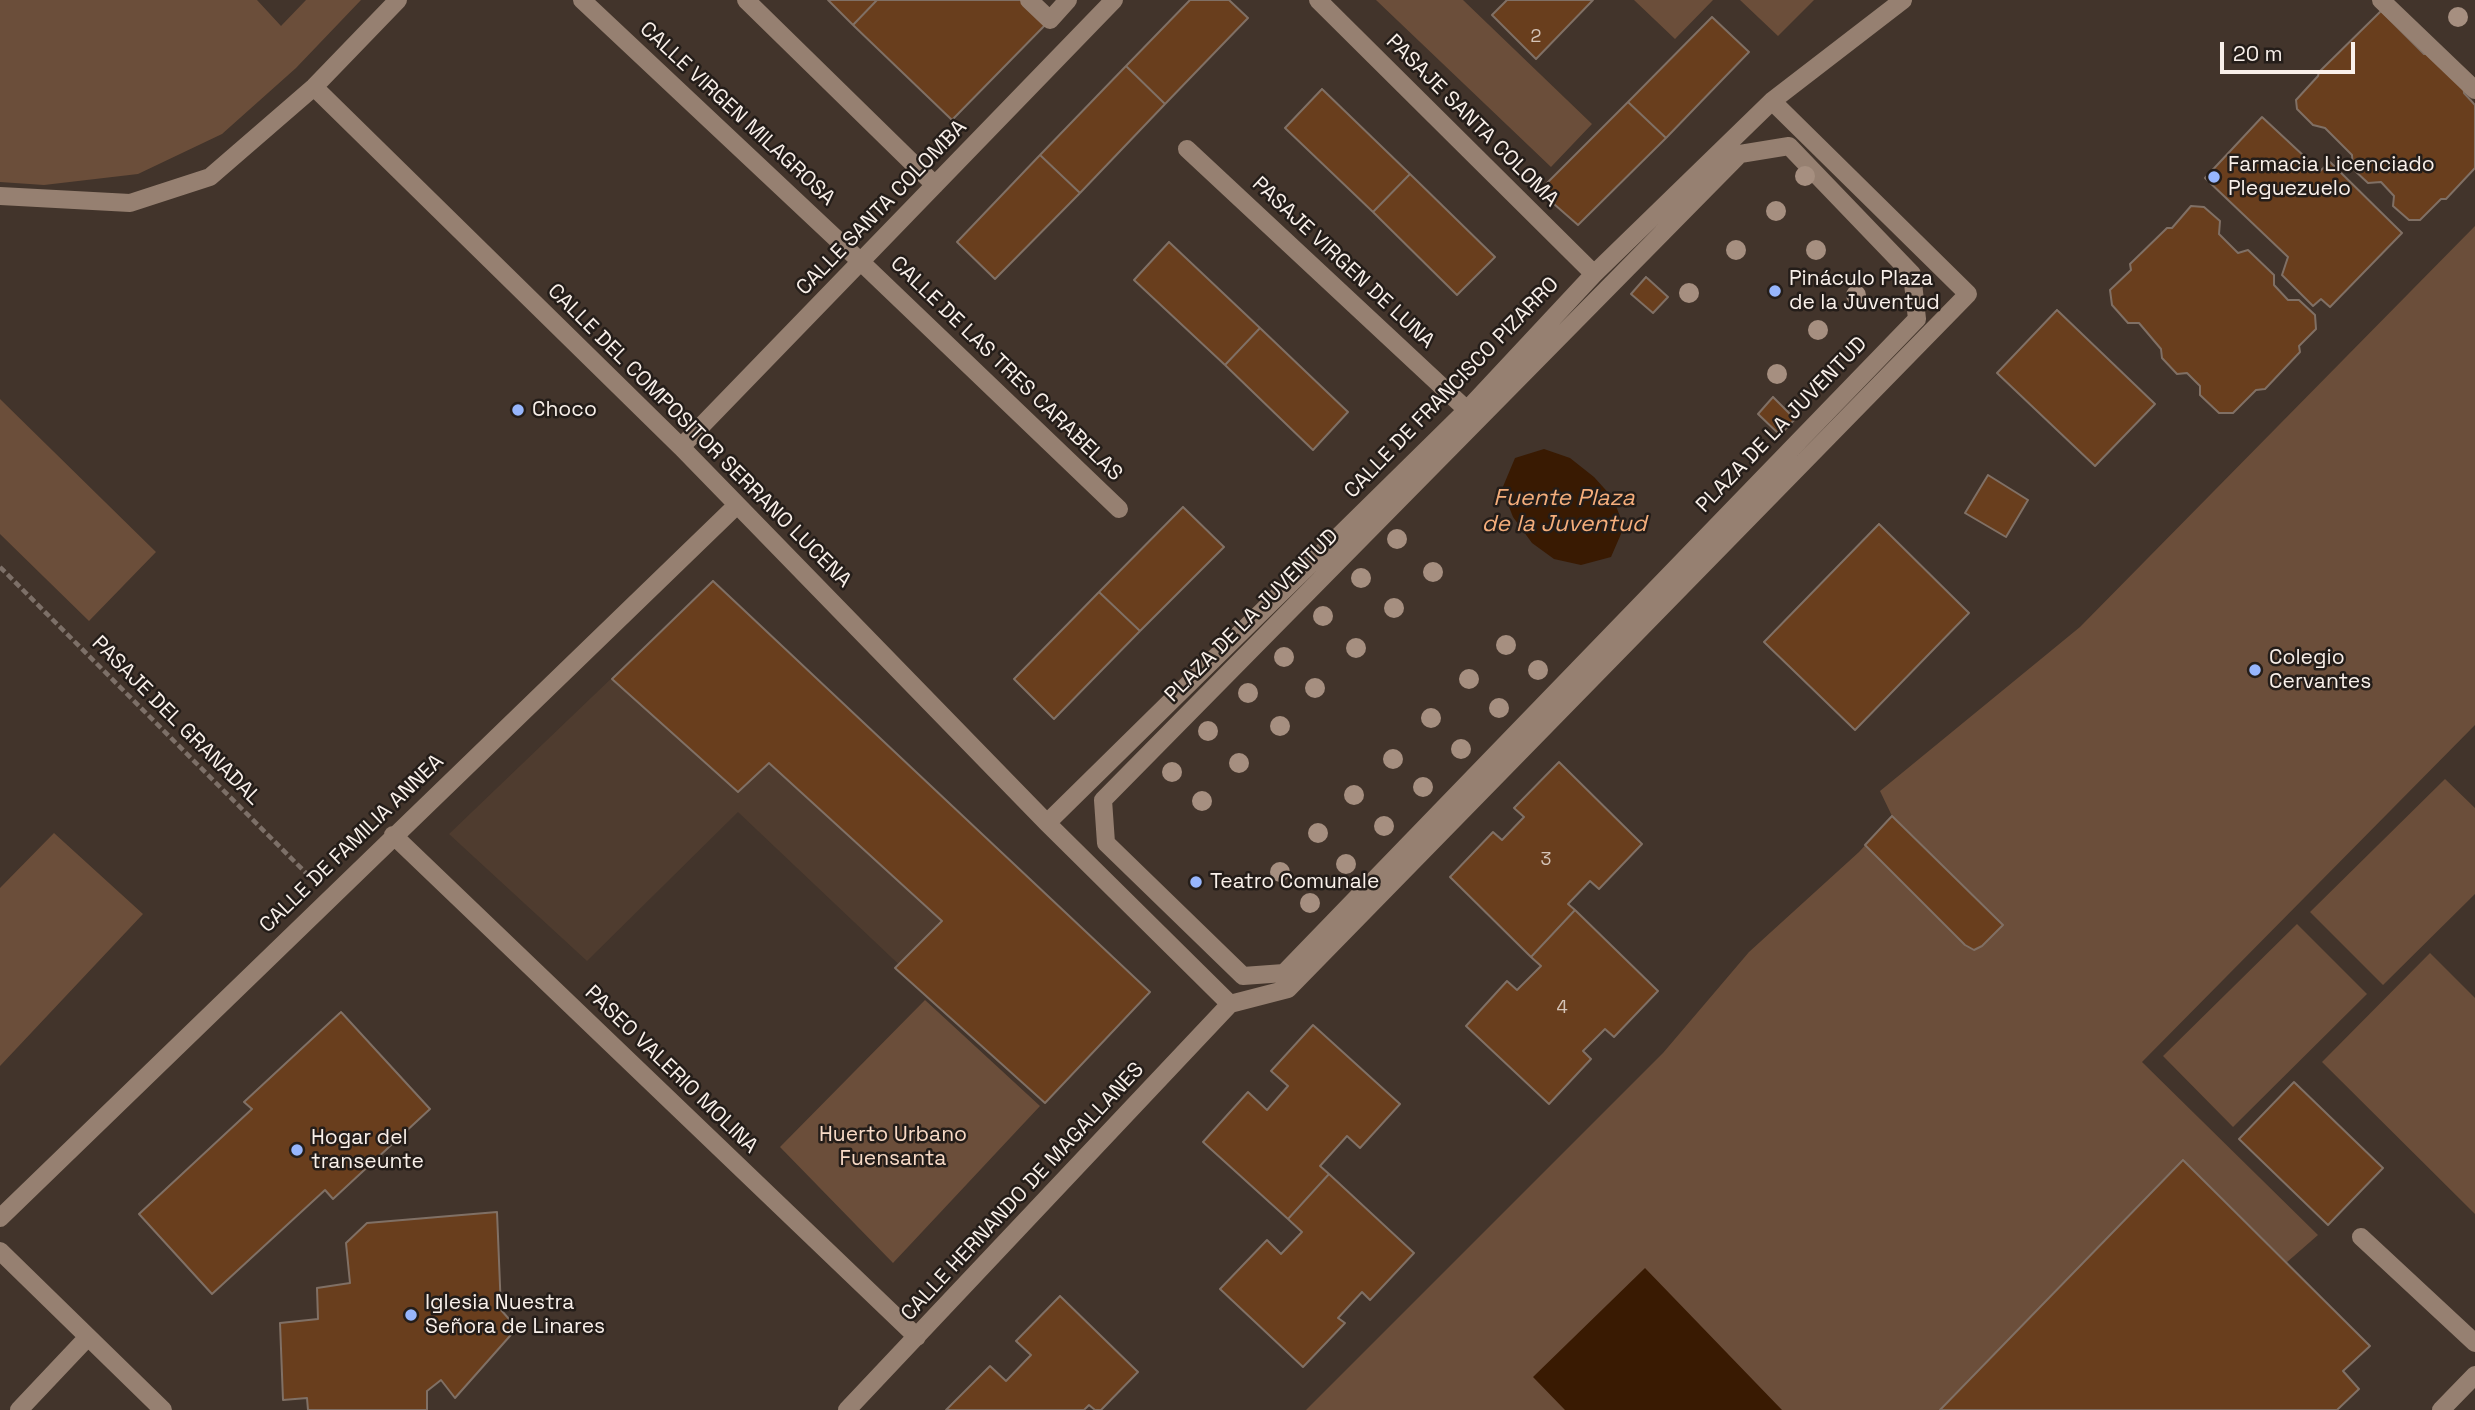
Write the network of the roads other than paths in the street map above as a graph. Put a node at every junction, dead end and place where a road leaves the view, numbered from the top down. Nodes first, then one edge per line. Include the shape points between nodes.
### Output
1 (398, 0) edge
2 (582, 0) edge
3 (746, 0) edge
4 (1030, 0) edge
5 (1068, 0) edge
6 (1115, 0) edge
7 (1318, 0) edge
8 (2381, 0) edge
9 (1898, 2) edge
10 (314, 87) junction
11 (2475, 90) edge
12 (1772, 101) junction
13 (1187, 149) dead end
14 (935, 186) junction
15 (0, 197) edge
16 (861, 262) junction
17 (1594, 274) junction
18 (1467, 410) junction
19 (681, 447) junction
20 (737, 505) junction
21 (1119, 509) dead end
22 (1046, 823) junction
23 (394, 835) junction
24 (1107, 843) joint
25 (1230, 1004) junction
26 (0, 1218) edge
27 (2361, 1237) dead end
28 (0, 1251) edge
29 (917, 1337) junction
30 (87, 1338) junction
31 (2475, 1343) edge
32 (2475, 1375) edge
33 (19, 1410) edge
34 (163, 1410) edge
35 (847, 1410) edge
36 (2441, 1410) edge

1 - 10 street
2 - 16 street, CALLE VIRGEN MILAGROSA
3 - 14 street
4 - 5 street via 1050,20
6 - 14 street, CALLE SANTA COLOMBA
7 - 17 street, PASAJE SANTA COLOMA
8 - 11 street
9 - 12 street, CALLE DE FRANCISCO PIZARRO
10 - 15 street via 210,177 130,203
10 - 19 street, CALLE DEL COMPOSITOR SERRANO LUCENA
12 - 17 street, CALLE DE FRANCISCO PIZARRO
12 - 25 street, PLAZA DE LA JUVENTUD via 1968,294 1288,989
13 - 18 street, PASAJE VIRGEN DE LUNA
14 - 16 street, CALLE SANTA COLOMBA
16 - 19 street, CALLE SANTA COLOMBA
16 - 21 street, CALLE DE LAS TRES CARABELAS
17 - 18 street, CALLE DE FRANCISCO PIZARRO
18 - 22 street, CALLE DE FRANCISCO PIZARRO
19 - 20 street, CALLE DEL COMPOSITOR SERRANO LUCENA
20 - 22 street, CALLE DEL COMPOSITOR SERRANO LUCENA
20 - 23 street, CALLE DE FAMILIA ANNEA
22 - 25 street
23 - 26 street, CALLE DE FAMILIA ANNEA
23 - 29 street, PASEO VALERIO MOLINA
24 - 24 street, PLAZA DE LA JUVENTUD via 1103,800 1740,154 1789,146 1912,274 1917,319 1283,973 1243,976
25 - 29 street, CALLE HERNANDO DE MAGALLANES
27 - 31 street
28 - 30 street
29 - 35 street, CALLE HERNANDO DE MAGALLANES
30 - 33 street
30 - 34 street
32 - 36 street

